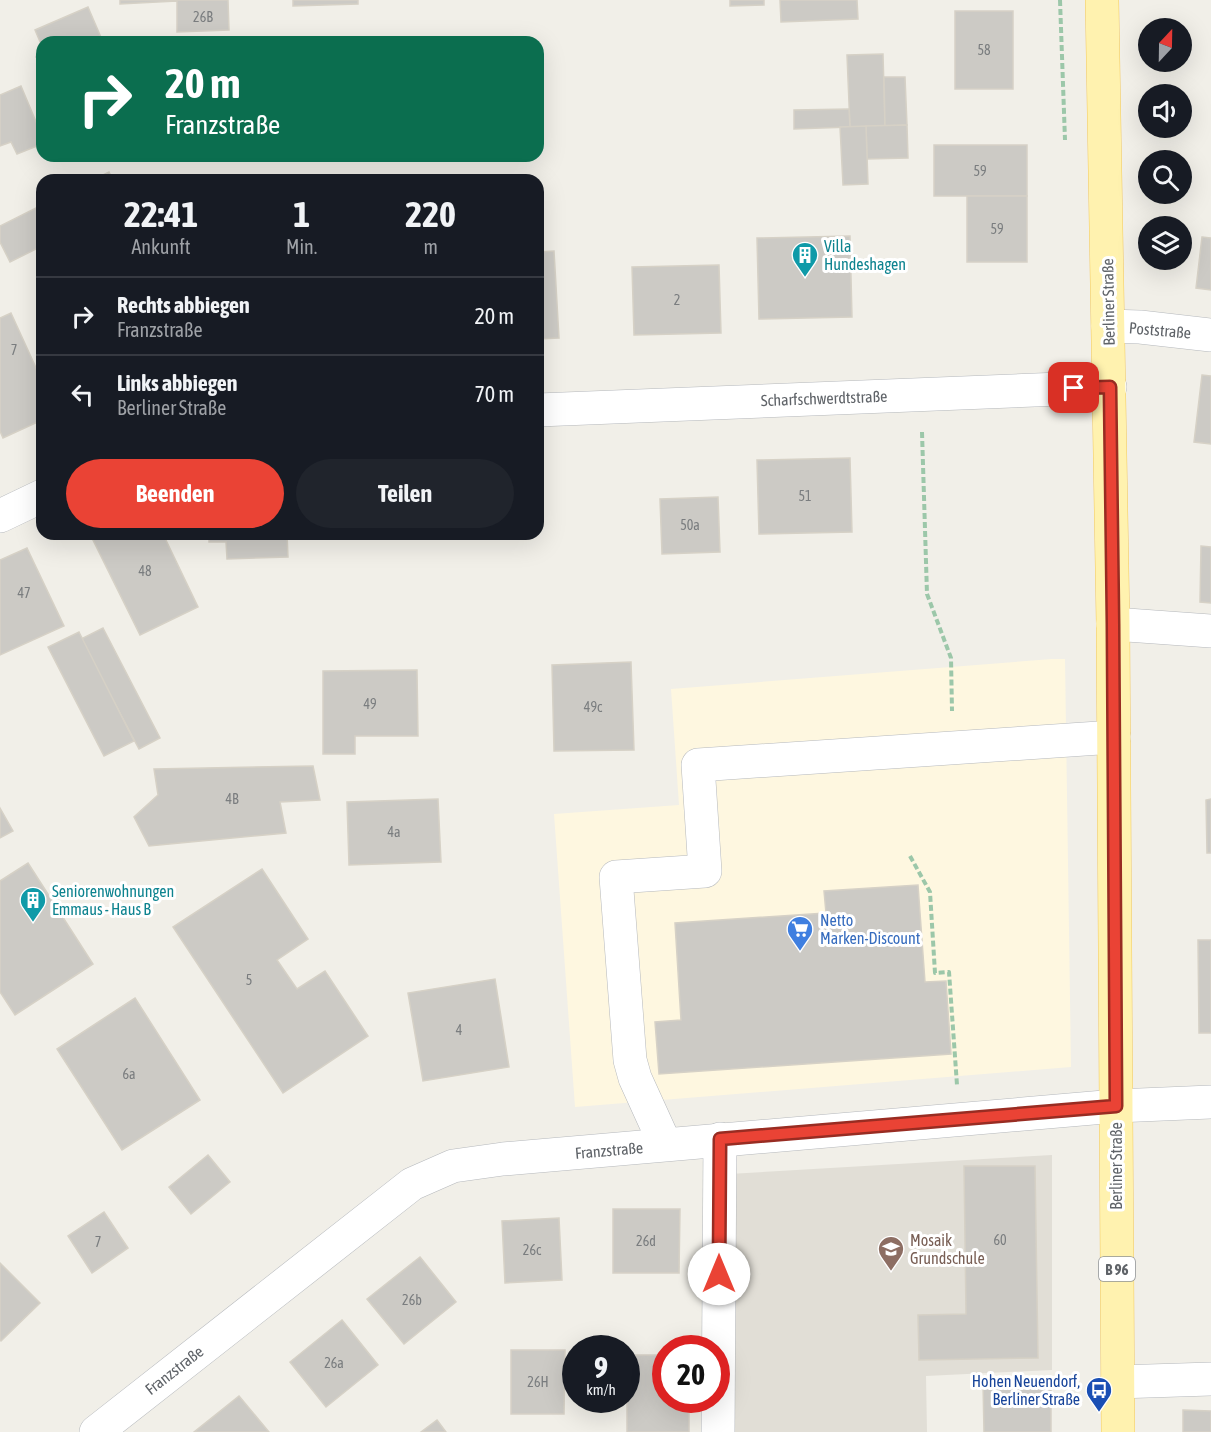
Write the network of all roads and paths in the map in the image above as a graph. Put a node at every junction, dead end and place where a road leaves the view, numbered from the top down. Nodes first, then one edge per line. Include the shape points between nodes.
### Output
1 (1102, 0) edge
2 (1108, 326) junction
3 (1211, 335) edge
4 (1110, 387) junction
5 (920, 395) junction
6 (544, 410) edge
7 (36, 499) edge
8 (0, 516) edge
9 (1113, 624) junction
10 (1211, 631) edge
11 (1114, 737) junction
12 (953, 747) junction
13 (910, 856) dead end
14 (1211, 1102) edge
15 (1116, 1106) junction
16 (960, 1120) junction
17 (720, 1139) junction
18 (665, 1144) junction
19 (1211, 1379) edge
20 (1117, 1382) junction
21 (96, 1432) edge
22 (718, 1432) edge
23 (1118, 1432) edge

1 - 2 main road, Berliner Straße / B 96
2 - 3 street, Poststraße
2 - 4 main road, Berliner Straße / B 96
4 - 5 street, Scharfschwerdtstraße
4 - 9 main road, Berliner Straße / B 96
5 - 6 street, Scharfschwerdtstraße
5 - 12 path via 927,594 951,658
7 - 8 street
9 - 10 street
9 - 11 main road, Berliner Straße / B 96
11 - 12 street
11 - 15 main road, Berliner Straße / B 96
12 - 18 street via 698,765 705,871 616,877 630,1060
13 - 16 path via 930,892 936,973 949,972
14 - 15 street, Franzstraße
15 - 16 street, Franzstraße
15 - 20 main road, Berliner Straße / B 96
16 - 17 street, Franzstraße
17 - 18 street, Franzstraße
17 - 22 street
18 - 21 street, Franzstraße via 453,1166 412,1184
19 - 20 street
20 - 23 main road, Berliner Straße / B 96

